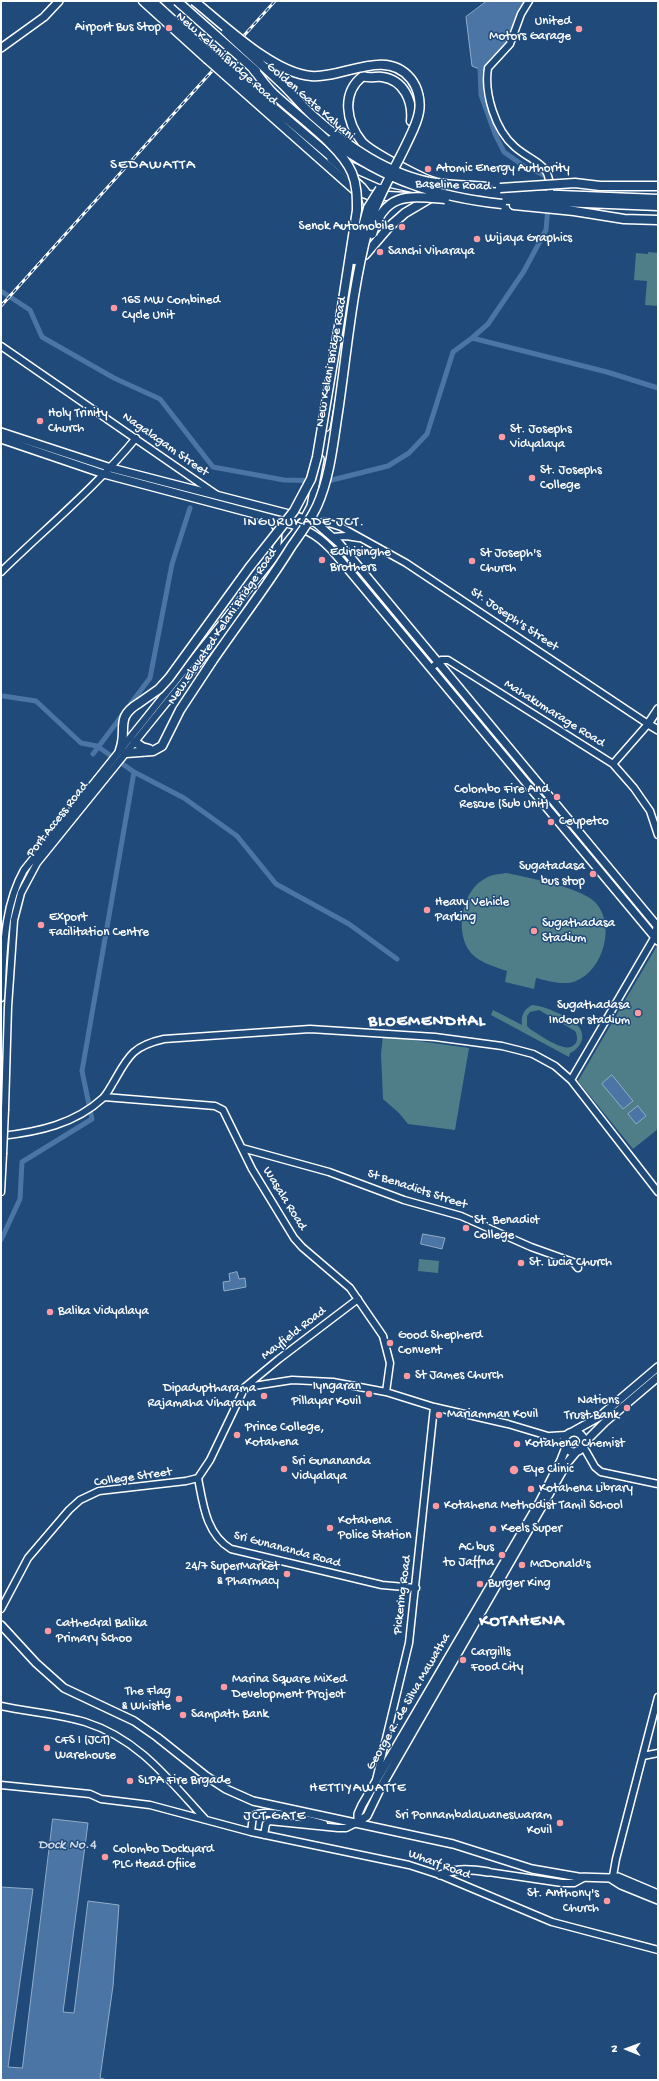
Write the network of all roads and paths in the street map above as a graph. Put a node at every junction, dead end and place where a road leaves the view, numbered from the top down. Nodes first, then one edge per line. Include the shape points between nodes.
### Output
1 (59, 1) edge
2 (143, 1) edge
3 (153, 1) edge
4 (177, 1) edge
5 (192, 1) edge
6 (529, 1) edge
7 (1, 48) edge
8 (209, 57) junction
9 (253, 69) junction
10 (226, 72) junction
11 (323, 151) junction
12 (374, 178) joint
13 (436, 183) junction
14 (346, 184) junction
15 (396, 185) junction
16 (658, 186) edge
17 (550, 194) junction
18 (369, 195) junction
19 (432, 197) junction
20 (537, 197) junction
21 (658, 199) edge
22 (502, 204) junction
23 (658, 206) edge
24 (658, 220) edge
25 (364, 224) junction
26 (365, 255) junction
27 (351, 325) junction
28 (340, 326) junction
29 (1, 346) edge
30 (1, 432) edge
31 (136, 438) junction
32 (1, 439) edge
33 (45, 450) junction
34 (111, 468) junction
35 (104, 474) junction
36 (218, 495) junction
37 (272, 518) junction
38 (310, 521) junction
39 (302, 528) junction
40 (332, 536) junction
41 (366, 540) junction
42 (276, 557) junction
43 (1, 572) edge
44 (437, 662) junction
45 (431, 668) junction
46 (658, 709) edge
47 (648, 724) junction
48 (123, 730) junction
49 (658, 730) edge
50 (132, 740) junction
51 (158, 749) junction
52 (123, 752) junction
53 (613, 764) junction
54 (658, 835) edge
55 (658, 926) edge
56 (656, 939) edge
57 (1, 998) edge
58 (571, 1080) junction
59 (104, 1097) junction
60 (1, 1136) edge
61 (242, 1148) junction
62 (1, 1192) edge
63 (658, 1192) edge
64 (578, 1268) dead end
65 (358, 1298) junction
66 (658, 1367) edge
67 (658, 1377) edge
68 (245, 1387) junction
69 (386, 1392) junction
70 (434, 1407) junction
71 (569, 1434) junction
72 (548, 1436) junction
73 (565, 1446) junction
74 (581, 1447) junction
75 (198, 1478) junction
76 (658, 1484) edge
77 (416, 1588) junction
78 (1, 1609) edge
79 (1, 1625) edge
80 (658, 1698) edge
81 (1, 1706) edge
82 (658, 1753) edge
83 (642, 1756) junction
84 (375, 1783) junction
85 (1, 1785) edge
86 (207, 1821) junction
87 (358, 1822) junction
88 (338, 1828) junction
89 (251, 1832) junction
90 (264, 1835) junction
91 (616, 1861) junction
92 (488, 1872) joint
93 (440, 1875) junction
94 (585, 1877) junction
95 (616, 1879) junction
96 (658, 1894) edge
97 (658, 1900) edge
98 (658, 1950) edge

1 - 7 main road via 44,17
2 - 8 highway, New Kelani Bridge Road
3 - 8 highway, New Kelani Bridge Road
4 - 9 highway, Golden Gate Kalyani, bridge
5 - 13 highway, Golden Gate Kalyani, bridge via 338,136 394,170 421,181
5 - 27 highway, bridge via 286,70 321,77 383,65 407,74 416,87 419,101 418,118 371,221 360,267
6 - 17 street via 521,14 510,44 488,68 488,88 490,104 500,127 514,146 545,168 550,179
8 - 10 highway, New Kelani Bridge Road, bridge
9 - 22 highway, Golden Gate Kalyani, bridge via 324,134 378,170 414,186 448,196
9 - 28 highway, bridge via 273,93 332,146 352,173 357,194 357,210
10 - 11 highway, New Kelani Bridge Road
10 - 14 highway, New Kelani Bridge Road
11 - 12 highway, New Kelani Bridge Road via 341,164
11 - 18 main road
12 - 15 highway, Baseline Road
13 - 16 highway, Golden Gate Kalyani, bridge via 500,188 575,183 600,186
13 - 28 highway, bridge via 395,163 388,160 382,157 362,142 350,120 348,104 353,86 363,76 386,78 398,84 408,95 411,115 406,136 395,157 393,163 378,193 368,208
14 - 18 highway, New Kelani Bridge Road via 356,191
14 - 25 main road, New Kelani Bridge Road via 357,198
15 - 18 main road via 381,188
15 - 20 highway, Baseline Road
17 - 20 highway
17 - 21 highway
18 - 19 highway, Baseline Road
18 - 25 main road, New Kelani Bridge Road via 364,210
18 - 26 main road, New Kelani Bridge Road via 371,205
19 - 20 highway, Baseline Road
19 - 26 highway via 389,227
20 - 23 highway via 557,202
22 - 24 highway, Golden Gate Kalyani via 624,219
22 - 27 highway, bridge via 408,197 400,198 389,206 373,230
25 - 38 main road, New Kelani Bridge Road
26 - 38 main road, New Kelani Bridge Road, bridge via 357,287 326,473 319,506
27 - 51 highway, New Elevated Kelani Bridge Road, bridge via 330,464 313,515 177,714 164,743
28 - 48 highway, New Elevated Kelani Bridge Road, bridge via 317,457 304,496 169,678 159,689 125,714
29 - 31 street, Nagalagam Street
30 - 33 main road
31 - 34 street
31 - 36 street, Nagalagam Street
32 - 33 main road
33 - 34 main road
33 - 35 main road
34 - 35 street
34 - 36 main road
35 - 37 main road
35 - 43 street
36 - 38 main road
37 - 39 main road
37 - 42 main road via 278,530
38 - 39 main road, New Kelani Bridge Road
38 - 40 main road
38 - 41 street, St. Joseph's Street via 333,524
39 - 42 street, Port Access Road
39 - 45 main road via 328,544
39 - 50 street, Port Access Road
40 - 41 street, St. Joseph's Street
40 - 44 main road
41 - 47 street, St. Joseph's Street via 443,586
42 - 50 street, Port Access Road
44 - 45 street
44 - 53 street, Mahakumarage Road via 448,660
44 - 55 main road
45 - 56 main road
46 - 47 main road
47 - 49 main road
47 - 53 street, Mahakumarage Road
48 - 50 highway
48 - 52 highway, New Elevated Kelani Bridge Road
50 - 51 highway via 142,747
50 - 52 street, Port Access Road
51 - 52 highway
52 - 57 street, Port Access Road via 102,771 31,859 18,880 7,919
52 - 62 street, Port Access Road, bridge via 108,775 37,863 21,893 15,914 8,1007
53 - 54 street via 650,812
55 - 56 street
56 - 58 street
58 - 59 street via 555,1066 533,1054 502,1046 435,1037 310,1029 179,1037 151,1042 128,1057
58 - 63 street
59 - 60 street via 82,1114 48,1127
59 - 61 street, Wasala Road via 215,1106 223,1110
61 - 64 street, St Benadicts Street via 329,1172 404,1200 461,1216 531,1247 574,1262
61 - 65 street, Wasala Road via 294,1238
65 - 68 street, Mayfield Road
65 - 69 street, Wasala Road via 383,1336 390,1364
66 - 71 main road via 599,1417
67 - 74 main road, George R. de Silva Mawatha via 605,1422
68 - 69 street via 292,1380 333,1382
68 - 75 street via 210,1460
69 - 70 street
70 - 72 street
70 - 77 street, Pickering Road
71 - 72 street
71 - 73 main road, George R. de Silva Mawatha
71 - 74 main road via 581,1435
72 - 73 street
73 - 74 main road via 571,1451
73 - 84 main road, George R. de Silva Mawatha via 561,1460 539,1503
74 - 76 street via 601,1472
74 - 87 main road, George R. de Silva Mawatha via 567,1464 381,1787 367,1816
75 - 77 street, Sri Gunananda Road via 207,1520 218,1538 231,1548 382,1585
75 - 78 street, College Street via 99,1491 80,1500 28,1558
77 - 84 street, Pickering Road via 409,1643
79 - 87 main road via 36,1663 60,1684 85,1699 134,1721 226,1789 253,1801
80 - 83 street
81 - 86 street via 71,1718 110,1732 151,1760
82 - 83 street
83 - 91 street
84 - 87 main road, George R. de Silva Mawatha via 360,1810
85 - 86 street via 90,1794 101,1799 150,1805
86 - 89 street, Wharf Road
87 - 88 street via 346,1828
87 - 94 main road via 453,1844 532,1869
88 - 89 street via 301,1818 258,1813 253,1816
88 - 90 street via 269,1821
89 - 90 street, Wharf Road
90 - 93 street, Wharf Road via 373,1856
91 - 95 street
91 - 95 street
92 - 93 main road via 466,1869
92 - 94 street via 562,1883 574,1883
93 - 98 street, Wharf Road via 546,1920
94 - 95 main road
95 - 96 main road
95 - 97 main road

